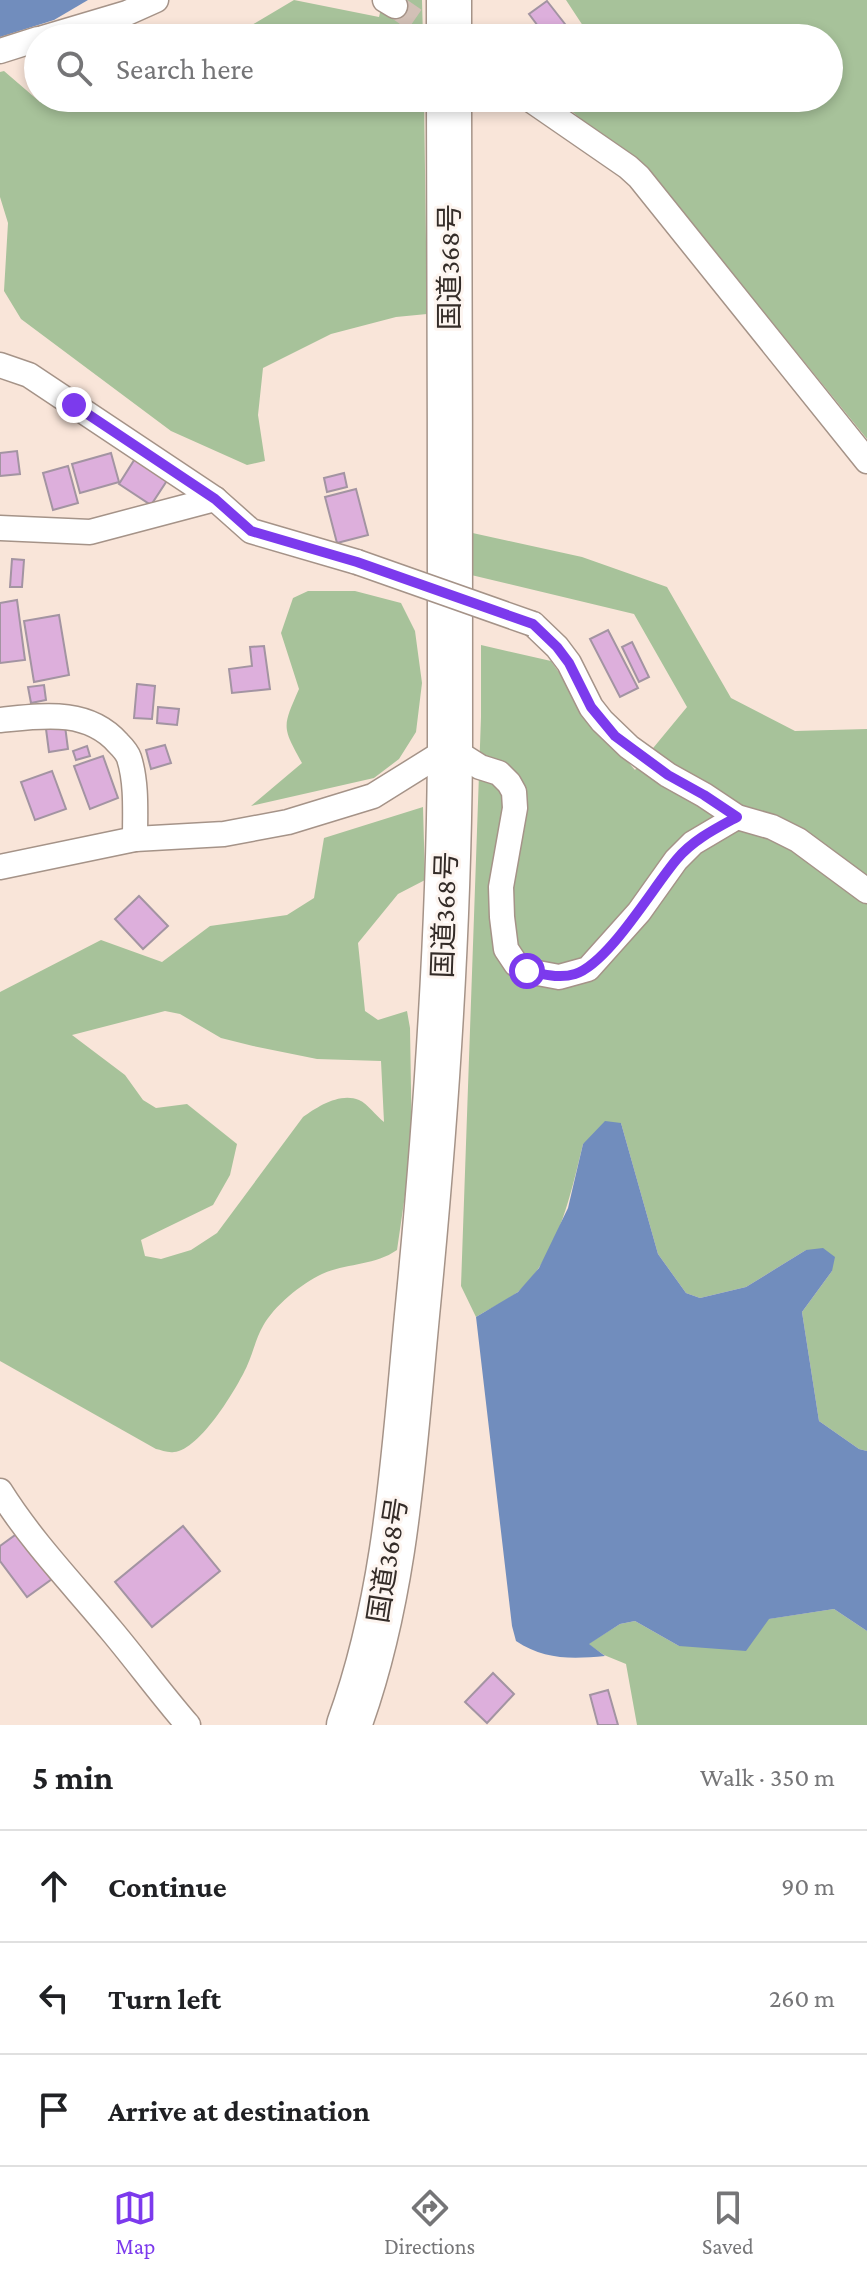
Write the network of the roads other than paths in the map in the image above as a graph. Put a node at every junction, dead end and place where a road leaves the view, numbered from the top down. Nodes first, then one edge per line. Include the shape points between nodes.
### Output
1 (156, 0) edge
2 (449, 0) edge
3 (90, 24) edge
4 (449, 24) edge
5 (24, 44) edge
6 (0, 51) edge
7 (449, 112) edge
8 (548, 112) edge
9 (0, 365) edge
10 (867, 461) edge
11 (215, 499) junction
12 (0, 528) edge
13 (0, 720) edge
14 (450, 748) junction
15 (737, 817) junction
16 (135, 839) junction
17 (0, 867) edge
18 (867, 891) edge
19 (0, 1491) edge
20 (188, 1725) edge
21 (349, 1725) edge

1 - 3 street
2 - 4 highway
5 - 6 street
7 - 14 highway, 国道368号
8 - 10 street via 639,177
9 - 11 street via 29,375
11 - 12 street via 90,532
11 - 15 street, bridge via 251,531 533,624 569,663 591,707 615,736
13 - 16 street via 49,715 85,720 109,733 128,755
14 - 15 street via 499,773 514,792 502,917 506,949 527,971 559,977 588,969 676,860 693,843
14 - 16 street via 373,796 288,822 224,834
14 - 21 highway, 国道368号 via 429,1199 403,1457 386,1594
15 - 18 street via 798,840
16 - 17 street
19 - 20 street via 65,1580

